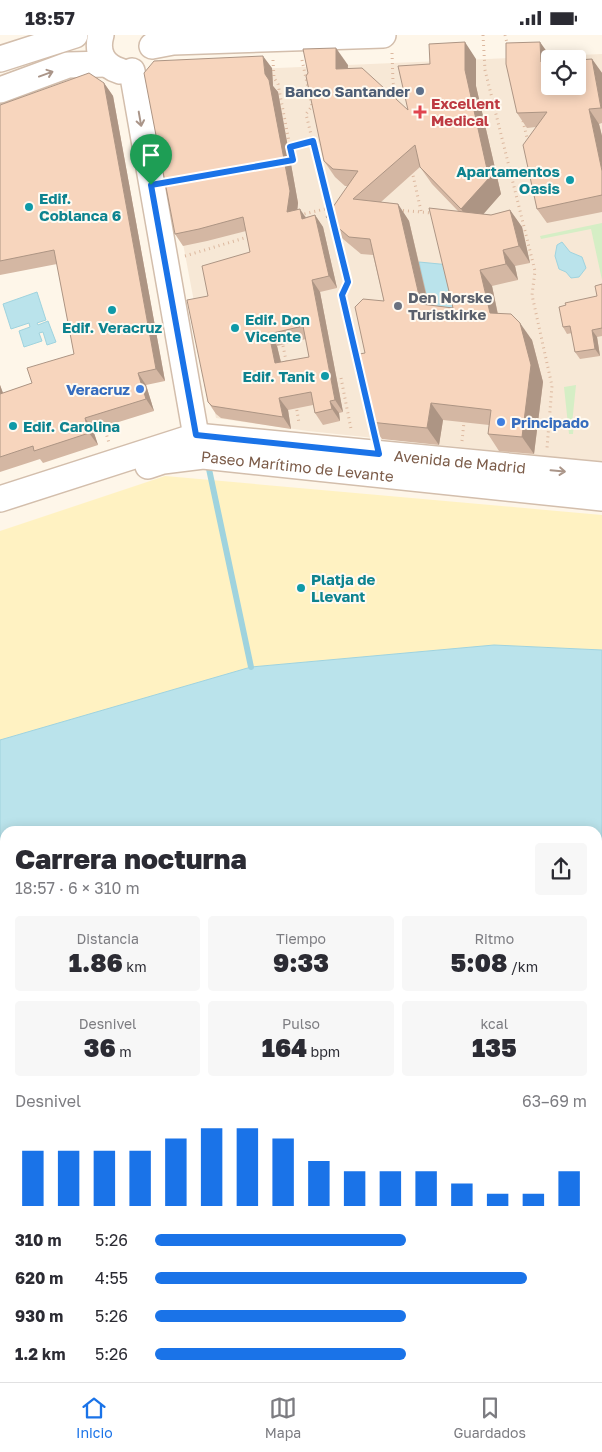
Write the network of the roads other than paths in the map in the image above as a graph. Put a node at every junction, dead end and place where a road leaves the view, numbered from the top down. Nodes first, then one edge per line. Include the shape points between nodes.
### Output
1 (75, 35) edge
2 (101, 35) edge
3 (151, 40) edge
4 (387, 40) edge
5 (0, 59) edge
6 (106, 64) junction
7 (132, 71) junction
8 (0, 90) edge
9 (196, 435) junction
10 (602, 475) edge
11 (602, 498) edge
12 (0, 499) edge
13 (0, 514) edge

1 - 5 street
2 - 6 street via 99,50
3 - 4 street
3 - 7 street via 147,61
6 - 7 street via 114,69
8 -> 6 street via 68,65
7 -> 9 street
9 -> 10 street, Avenida de Madrid
9 - 12 street, Avenida de Madrid
11 - 13 street, Paseo Marítimo de Levante via 203,456 163,461

